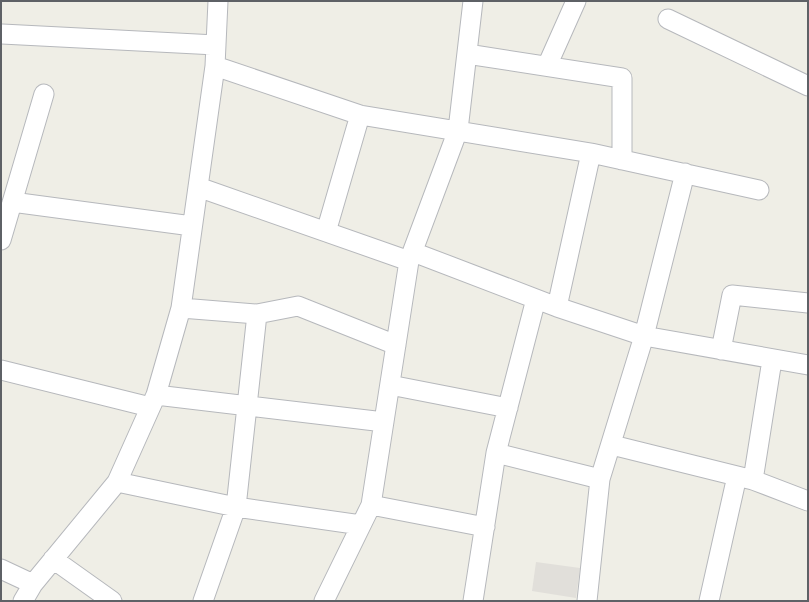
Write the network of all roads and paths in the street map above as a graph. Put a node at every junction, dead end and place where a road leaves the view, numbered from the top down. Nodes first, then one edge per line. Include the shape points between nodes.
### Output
1 (218, 1) edge
2 (473, 1) edge
3 (576, 1) edge
4 (668, 19) dead end
5 (2, 34) edge
6 (216, 45) junction
7 (467, 54) junction
8 (214, 66) junction
9 (547, 66) junction
10 (808, 86) edge
11 (44, 94) dead end
12 (360, 115) junction
13 (458, 130) junction
14 (591, 153) junction
15 (622, 160) junction
16 (685, 173) junction
17 (198, 187) junction
18 (759, 190) dead end
19 (12, 202) junction
20 (192, 226) junction
21 (326, 232) junction
22 (1, 240) edge
23 (411, 256) junction
24 (536, 299) junction
25 (808, 303) edge
26 (557, 307) junction
27 (181, 308) junction
28 (257, 314) junction
29 (644, 336) junction
30 (396, 345) junction
31 (721, 350) junction
32 (772, 360) junction
33 (808, 365) edge
34 (1, 370) edge
35 (390, 385) junction
36 (153, 401) junction
37 (248, 406) junction
38 (508, 408) junction
39 (384, 422) junction
40 (612, 445) junction
41 (496, 454) junction
42 (745, 478) junction
43 (600, 479) junction
44 (117, 482) junction
45 (808, 501) edge
46 (371, 505) junction
47 (236, 507) junction
48 (361, 526) junction
49 (485, 527) junction
50 (53, 559) junction
51 (1, 569) edge
52 (33, 584) junction
53 (23, 601) edge
54 (112, 601) edge
55 (203, 601) edge
56 (324, 601) edge
57 (474, 601) edge
58 (587, 601) edge
59 (709, 601) edge

1 - 6 street
2 - 7 street
3 - 9 street
4 - 10 street
5 - 6 street
6 - 8 street
7 - 9 street
7 - 13 street
8 - 12 street
8 - 17 street
9 - 15 street via 622,78
11 - 19 street
12 - 13 street
12 - 21 street
13 - 14 street
13 - 23 street
14 - 15 street
14 - 26 street
15 - 16 street
16 - 18 street
16 - 29 street
17 - 20 street
17 - 21 street
19 - 20 street
19 - 22 street
20 - 27 street
21 - 23 street
23 - 24 street
23 - 30 street
24 - 26 street
24 - 38 street
25 - 31 street via 732,295
26 - 29 street
27 - 28 street
27 - 36 street
28 - 30 street via 298,306
28 - 37 street
29 - 31 street
29 - 40 street
30 - 35 street
31 - 32 street
32 - 33 street
32 - 42 street
34 - 36 street
35 - 38 street
35 - 39 street
36 - 37 street
36 - 44 street
37 - 39 street
37 - 47 street
38 - 41 street
39 - 46 street
40 - 42 street
40 - 43 street
41 - 43 street
41 - 49 street
42 - 45 street
42 - 59 street
43 - 58 street
44 - 47 street
44 - 50 street
46 - 48 street
46 - 49 street
47 - 48 street
47 - 55 street
48 - 56 street
49 - 57 street
50 - 52 street
50 - 54 street
51 - 52 street
52 - 53 street

